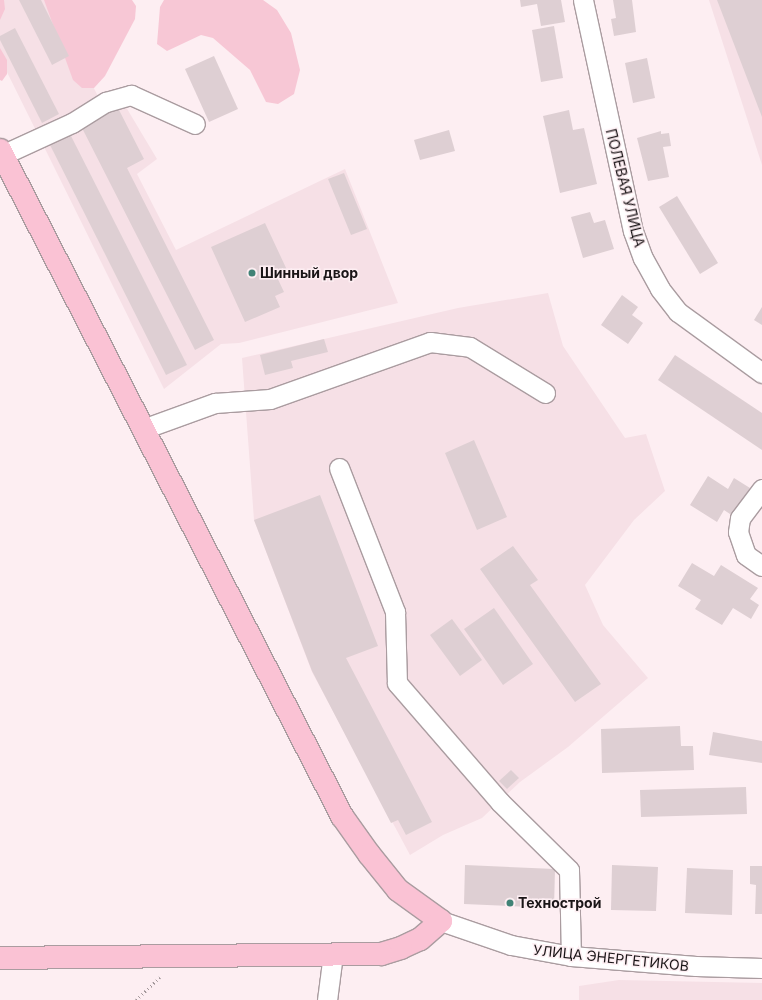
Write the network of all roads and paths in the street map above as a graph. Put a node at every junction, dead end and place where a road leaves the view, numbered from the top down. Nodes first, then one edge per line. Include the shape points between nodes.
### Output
1 (582, 0) edge
2 (195, 124) dead end
3 (1, 152) edge
4 (762, 372) edge
5 (544, 393) dead end
6 (143, 429) junction
7 (339, 468) dead end
8 (762, 489) edge
9 (762, 566) edge
10 (441, 921) junction
11 (333, 954) junction
12 (571, 956) junction
13 (181, 957) junction
14 (0, 958) edge
15 (762, 968) edge
16 (136, 1000) edge
17 (326, 1000) edge

1 - 4 street, ПОЛЕВАЯ УЛИЦА via 633,231 642,258 660,289 678,312
2 - 3 street via 131,95 106,102 72,123
3 - 6 main road
5 - 6 street via 470,347 430,342 270,399 214,402
6 - 10 main road via 342,816 368,854 398,890
7 - 12 street via 395,612 397,683 500,802 569,870
8 - 9 street via 740,518 738,532 746,555
10 - 11 main road via 420,939 401,948 381,954
10 - 12 street, УЛИЦА ЭНЕРГЕТИКОВ via 511,945
11 - 13 main road
11 - 17 street
12 - 15 street, УЛИЦА ЭНЕРГЕТИКОВ via 696,966
13 - 14 main road
13 - 16 path

